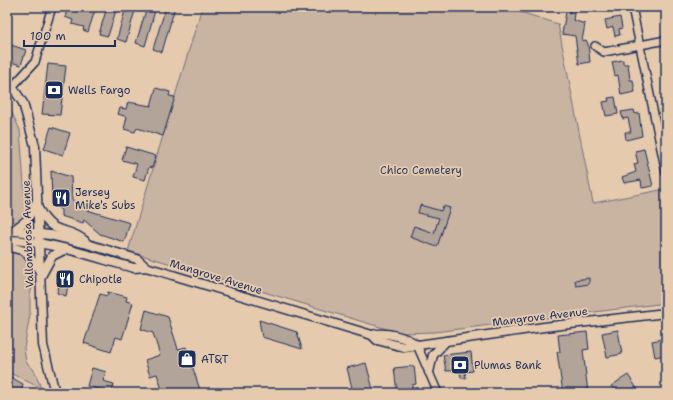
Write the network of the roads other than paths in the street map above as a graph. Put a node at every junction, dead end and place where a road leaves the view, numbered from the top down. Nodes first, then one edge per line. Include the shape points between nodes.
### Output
1 (52, 7) edge
2 (632, 7) edge
3 (666, 40) edge
4 (639, 45) junction
5 (595, 46) dead end
6 (7, 78) edge
7 (13, 86) junction
8 (666, 173) edge
9 (38, 204) junction
10 (11, 230) edge
11 (39, 233) junction
12 (7, 240) edge
13 (39, 243) junction
14 (89, 244) junction
15 (7, 246) edge
16 (66, 249) junction
17 (146, 267) junction
18 (40, 274) junction
19 (666, 313) edge
20 (446, 341) junction
21 (417, 345) junction
22 (429, 372) junction
23 (55, 393) edge
24 (438, 393) edge

1 - 7 street via 35,62
2 - 4 street
3 - 4 street
4 - 5 street via 604,52
4 - 8 street
6 - 7 street, Vallombrosa Avenue
7 - 9 street, Vallombrosa Avenue via 23,103 33,133
9 - 10 street via 27,220
9 - 11 street, Vallombrosa Avenue
9 - 14 street via 51,226 79,236
10 - 11 street, Mangrove Avenue
11 - 13 street, Vallombrosa Avenue
11 - 14 street, Mangrove Avenue
12 - 13 street, Mangrove Avenue
13 - 16 street, Mangrove Avenue
13 - 18 street, Vallombrosa Avenue
14 - 17 street, Mangrove Avenue via 137,259
15 - 18 street via 25,250
16 - 17 street, Mangrove Avenue via 134,268
16 - 18 street via 52,256
17 - 21 street, Mangrove Avenue via 372,335 380,332 411,340
18 - 23 street, Vallombrosa Avenue via 43,345
19 - 20 street, Mangrove Avenue
20 - 21 street, Mangrove Avenue
20 - 22 street via 433,355
21 - 22 street
22 - 24 street

